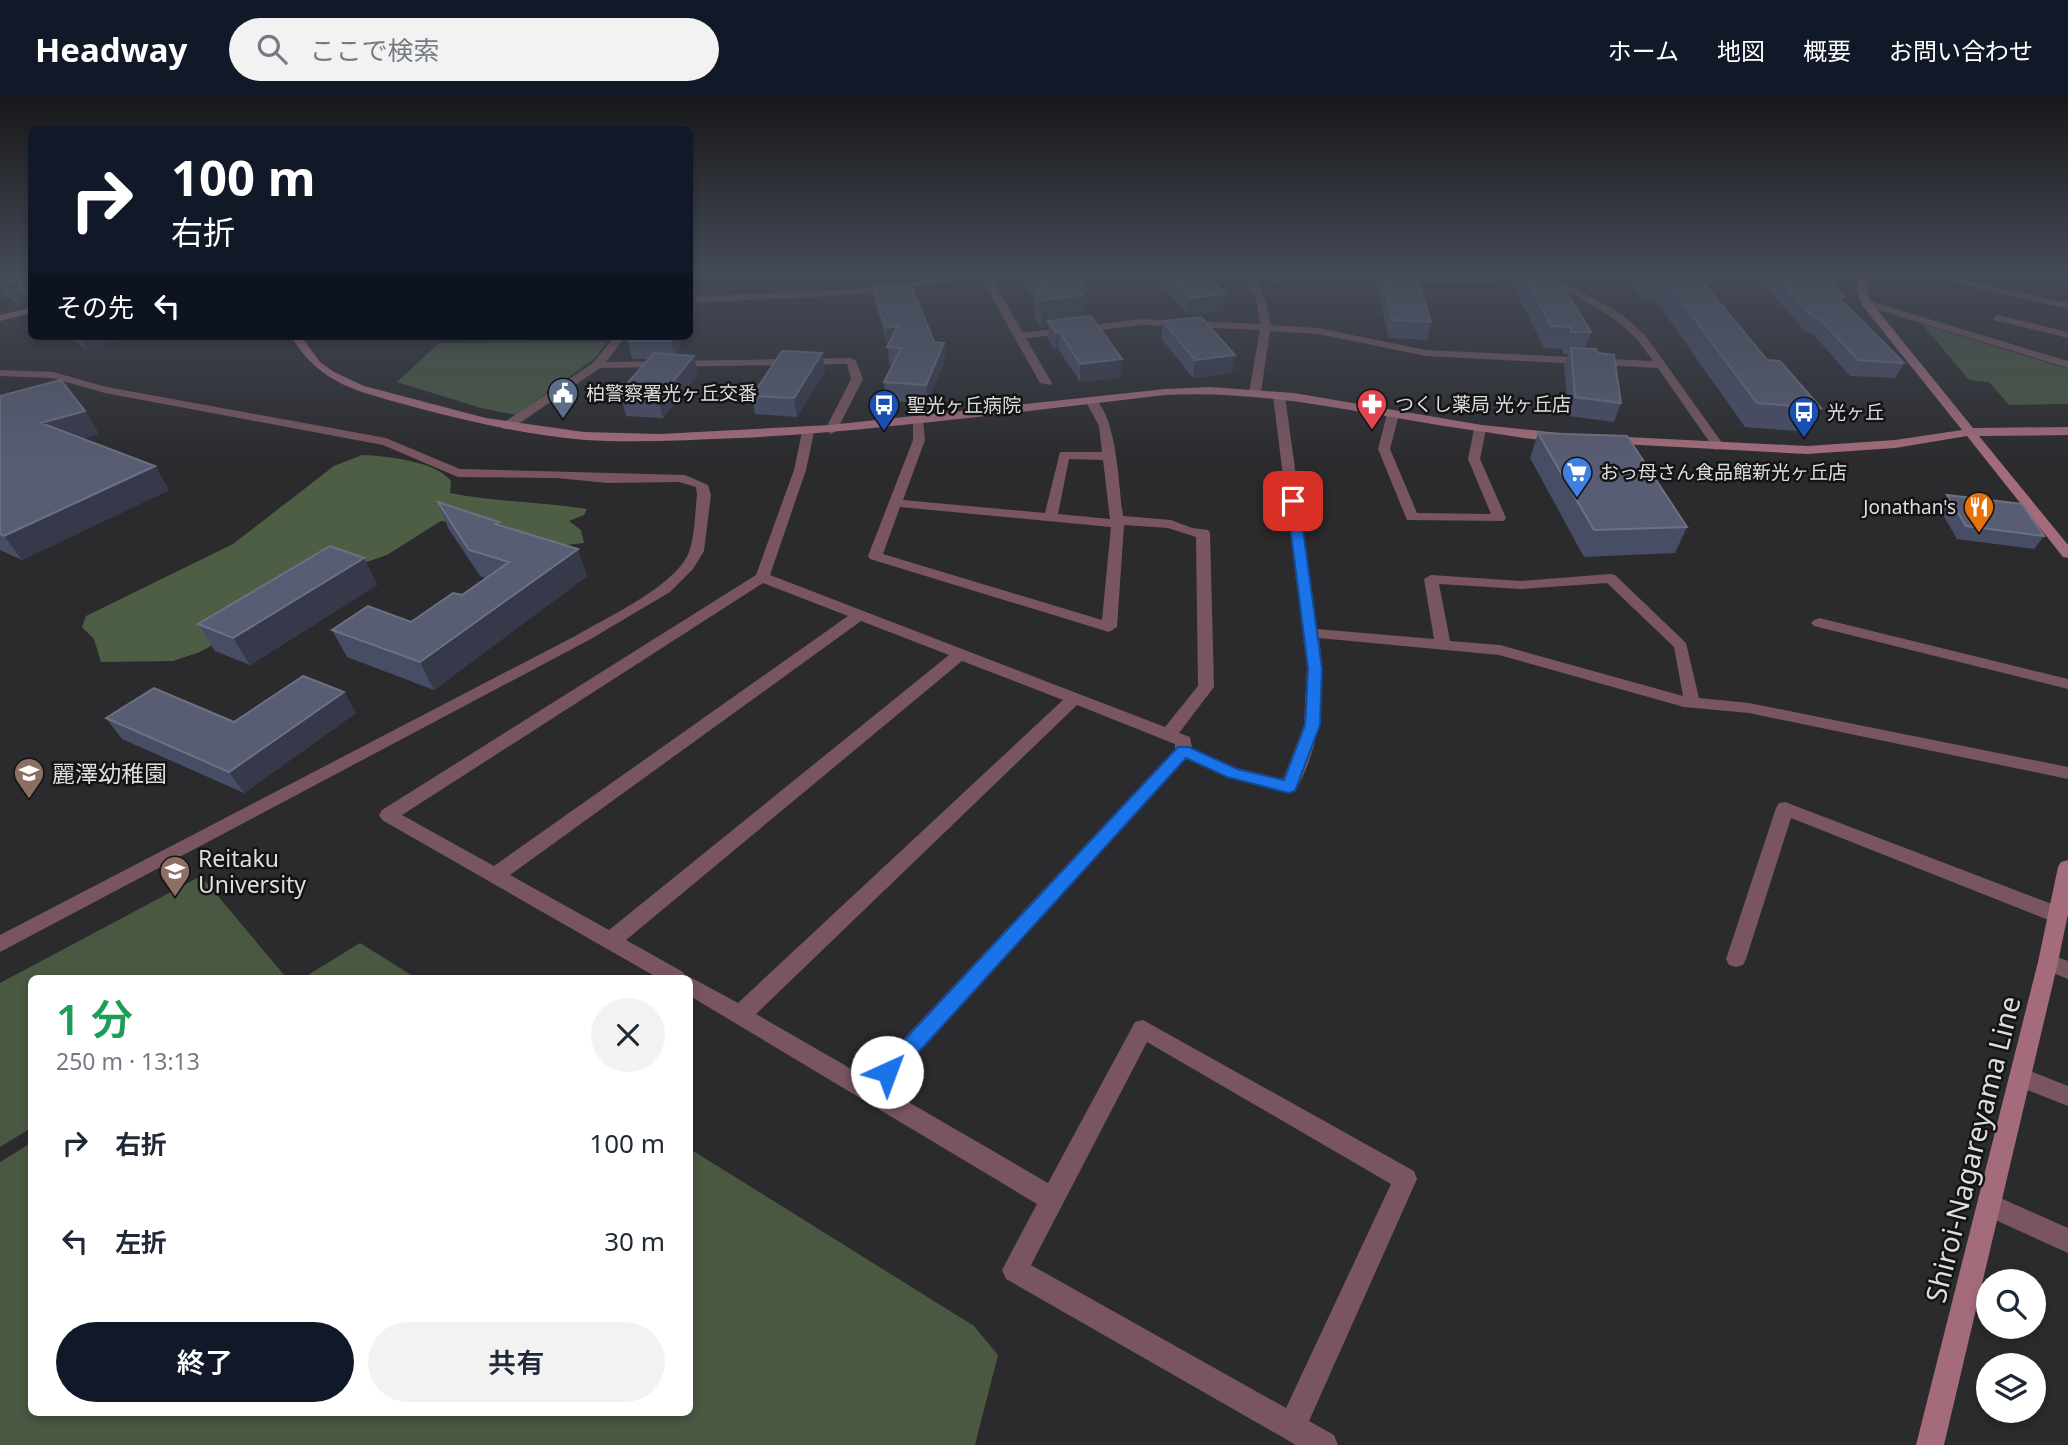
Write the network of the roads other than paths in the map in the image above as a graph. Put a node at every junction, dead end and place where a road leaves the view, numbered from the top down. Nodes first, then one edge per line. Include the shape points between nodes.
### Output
1 (1020, 336) edge
2 (1265, 336) edge
3 (1342, 336) edge
4 (1640, 336) edge
5 (1893, 336) edge
6 (1973, 336) edge
7 (298, 340) edge
8 (618, 340) edge
9 (597, 365) junction
10 (1661, 365) junction
11 (2068, 365) edge
12 (0, 373) edge
13 (1046, 383) dead end
14 (1255, 392) junction
15 (1279, 396) junction
16 (1091, 400) junction
17 (1393, 414) junction
18 (918, 421) junction
19 (508, 426) junction
20 (1480, 429) junction
21 (831, 430) junction
22 (808, 432) junction
23 (1971, 432) junction
24 (2066, 433) edge
25 (1572, 438) edge
26 (1599, 439) edge
27 (1719, 447) junction
28 (1108, 456) junction
29 (895, 503) junction
30 (1051, 518) junction
31 (1117, 522) junction
32 (2068, 554) edge
33 (762, 577) junction
34 (860, 614) junction
35 (1819, 623) dead end
36 (1310, 633) junction
37 (1443, 645) junction
38 (961, 653) junction
39 (2068, 684) edge
40 (1075, 698) junction
41 (1692, 703) junction
42 (1168, 735) junction
43 (1184, 751) junction
44 (2068, 773) edge
45 (2068, 867) edge
46 (496, 875) junction
47 (2058, 915) junction
48 (611, 940) junction
49 (0, 944) edge
50 (1736, 959) dead end
51 (2058, 966) edge
52 (671, 975) edge
53 (693, 988) edge
54 (739, 1016) junction
55 (2020, 1077) junction
56 (869, 1092) junction
57 (2068, 1096) edge
58 (1052, 1199) junction
59 (1989, 1205) junction
60 (2068, 1241) edge
61 (1292, 1426) junction
62 (1324, 1445) edge
63 (1930, 1445) edge

1 - 13 street
2 - 14 street
3 - 10 street via 1426,353
4 - 10 street
5 - 23 street
6 - 11 street
7 - 19 street via 309,360 356,387
8 - 9 street
9 - 19 street
9 - 21 street via 850,361 858,379
10 - 27 street
12 - 49 street via 53,374 105,390 386,442 458,473 680,478 702,485 704,495 697,551 665,589 584,637
14 - 15 street
14 - 16 street via 1165,392
15 - 17 street
15 - 36 street
16 - 18 street
16 - 28 street via 1105,426
17 - 20 street
17 - 20 street via 1384,449 1412,517 1499,518 1474,459
18 - 21 street
18 - 29 street via 919,440
19 - 22 street via 599,437
20 - 25 street
21 - 22 street
22 - 33 street via 800,470
23 - 24 street
23 - 27 street via 1848,448
23 - 32 street
26 - 27 street
28 - 30 street via 1064,455
28 - 31 street
29 - 30 street
29 - 31 street via 875,556 1109,627
30 - 31 street
31 - 42 street via 1171,524 1203,533 1206,687
33 - 34 street
33 - 46 street via 388,815
34 - 38 street
34 - 46 street
35 - 39 street
36 - 37 street
36 - 43 street via 1315,668 1312,725 1289,787 1233,773
37 - 41 street via 1500,650
37 - 41 street via 1431,579 1521,585 1610,578 1682,646
38 - 40 street
38 - 48 street
40 - 42 street
40 - 54 street
41 - 44 street via 1749,708
42 - 43 street via 1184,741
43 - 56 street
45 - 47 street, Shiroi-Nagareyama Line
46 - 48 street
47 - 50 street via 1784,808
47 - 51 street, Shiroi-Nagareyama Line
48 - 52 street
51 - 55 street, Shiroi-Nagareyama Line
53 - 54 street
54 - 56 street
55 - 57 street
55 - 59 street, Shiroi-Nagareyama Line
56 - 58 street
58 - 61 street via 1015,1270
58 - 61 street via 1143,1029 1405,1179
59 - 60 street
59 - 63 street, Shiroi-Nagareyama Line
61 - 62 street

